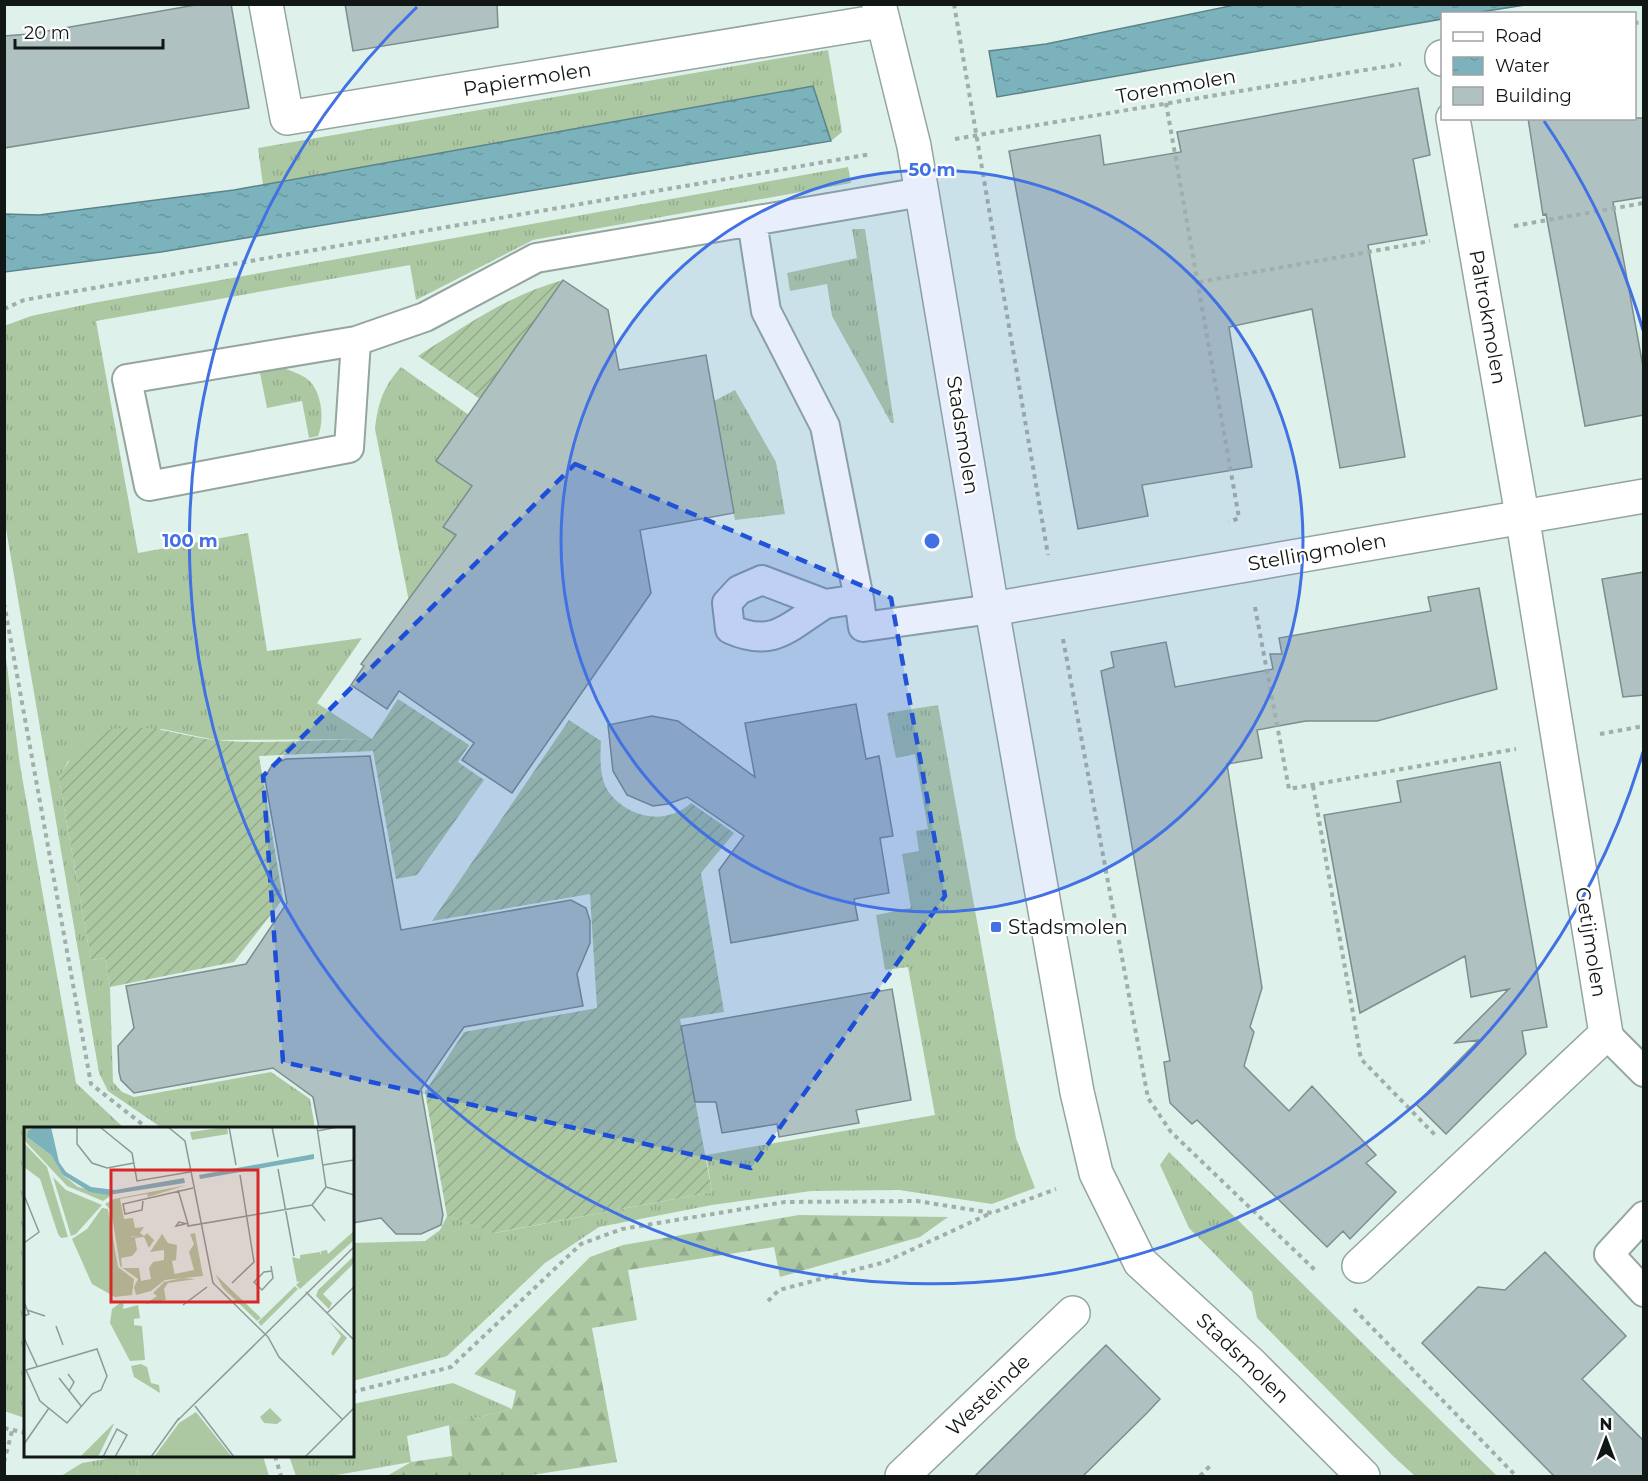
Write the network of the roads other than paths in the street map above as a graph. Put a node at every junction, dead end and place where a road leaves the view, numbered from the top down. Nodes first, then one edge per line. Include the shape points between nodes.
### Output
1 (266, 4) edge
2 (880, 13) edge
3 (1453, 120) edge
4 (922, 192) junction
5 (752, 221) junction
6 (356, 341) junction
7 (1644, 496) edge
8 (1522, 515) junction
9 (859, 599) junction
10 (825, 604) dead end
11 (992, 609) junction
12 (1606, 1034) junction
13 (1644, 1072) edge
14 (1644, 1216) edge
15 (1359, 1266) dead end
16 (1644, 1292) edge
17 (1073, 1313) dead end
18 (902, 1476) edge
19 (1363, 1476) edge

1 - 2 street, Papiermolen via 287,118
2 - 4 street, Stadsmolen via 915,146
3 - 8 street, Paltrokmolen
4 - 5 lane
4 - 11 street, Stadsmolen
5 - 6 lane via 536,258 425,317
5 - 9 lane via 766,311 825,426
6 - 6 lane via 349,448 149,486 128,379
7 - 8 street, Stellingmolen
8 - 11 street, Stellingmolen
8 - 12 street, Getijmolen
9 - 10 lane
9 - 11 lane via 863,627
11 - 19 street, Stadsmolen via 1077,1092 1096,1173 1140,1262 1251,1364
12 - 13 lane
12 - 15 street
14 - 16 lane via 1609,1254
17 - 18 street, Westeinde

